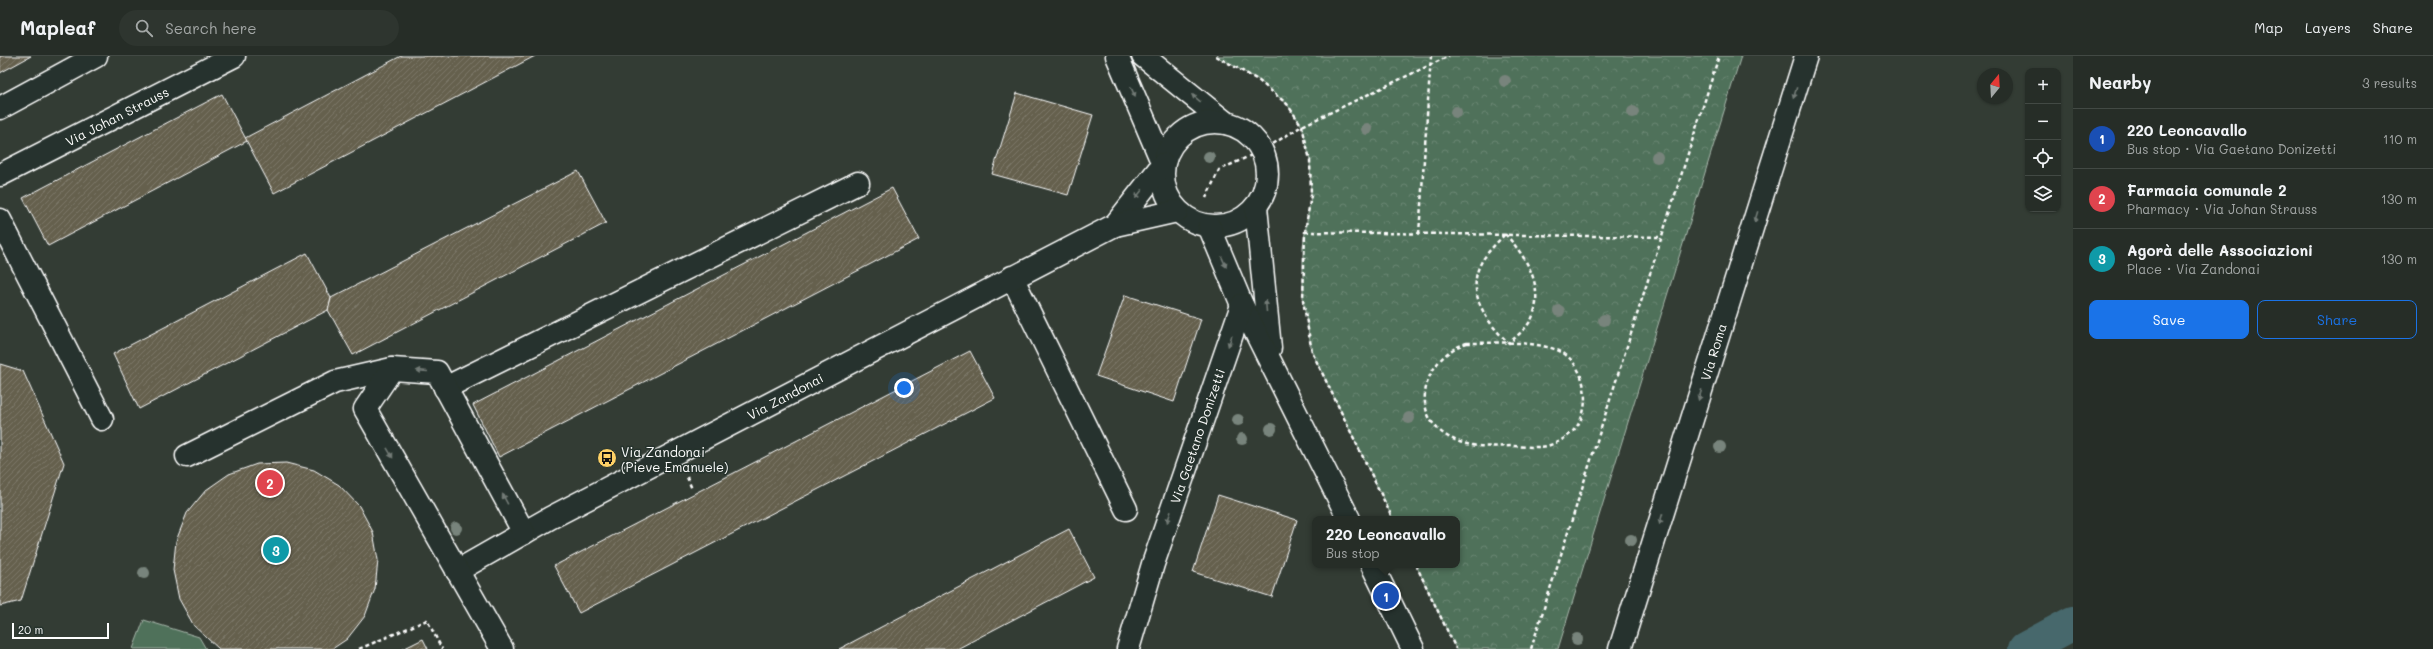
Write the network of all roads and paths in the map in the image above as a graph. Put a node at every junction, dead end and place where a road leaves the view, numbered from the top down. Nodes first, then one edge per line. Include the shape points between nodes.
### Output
1 (96, 56) edge
2 (234, 56) edge
3 (1117, 56) edge
4 (1143, 56) edge
5 (1216, 56) edge
6 (1431, 56) edge
7 (1449, 56) edge
8 (1719, 56) edge
9 (1806, 56) edge
10 (1430, 65) junction
11 (0, 108) edge
12 (1226, 123) junction
13 (1302, 126) junction
14 (1263, 150) junction
15 (1163, 164) junction
16 (0, 176) edge
17 (858, 183) dead end
18 (1203, 201) dead end
19 (1256, 207) junction
20 (1177, 211) junction
21 (0, 220) edge
22 (1115, 225) junction
23 (1209, 226) junction
24 (1305, 232) junction
25 (1419, 234) junction
26 (1505, 234) junction
27 (1662, 237) junction
28 (1012, 277) junction
29 (1242, 304) junction
30 (1509, 343) junction
31 (1271, 359) junction
32 (392, 369) junction
33 (445, 388) junction
34 (102, 419) dead end
35 (187, 456) dead end
36 (687, 477) dead end
37 (692, 489) dead end
38 (1126, 510) dead end
39 (1348, 516) edge
40 (1393, 516) edge
41 (524, 533) junction
42 (1373, 568) edge
43 (1417, 568) edge
44 (458, 571) junction
45 (359, 649) edge
46 (442, 649) edge
47 (502, 649) edge
48 (1128, 649) edge
49 (1413, 649) edge
50 (1456, 649) edge
51 (1531, 649) edge
52 (1620, 649) edge

1 - 11 street
2 - 16 street, Via Johan Strauss
3 -> 15 street
12 -> 4 street
5 - 13 path via 1258,80 1287,104
6 - 10 path
7 - 10 path
8 - 27 path
9 -> 52 street, Via Roma
10 - 13 path
10 - 25 path
12 - 14 street via 1242,129
12 - 15 street via 1210,121 1193,126 1179,135 1169,148
13 - 14 path
13 - 24 path via 1310,160 1311,195
14 - 18 path via 1219,170
14 - 19 street via 1267,174 1265,191
15 - 20 street via 1163,181 1168,197
15 -> 22 street
17 - 33 street
19 - 23 street via 1243,218 1227,225
31 -> 19 street
20 - 22 street
20 - 23 street via 1192,221
21 - 34 street
22 - 28 street, Via Zandonai
23 -> 29 street
24 - 25 path
24 - 40 path via 1303,300 1312,352
25 - 26 path
26 - 27 path
26 - 30 path via 1531,269 1536,303 1531,319
26 - 30 path via 1481,263 1476,291 1480,307
27 - 51 path
28 - 38 street
28 - 41 street, Via Zandonai
29 - 31 street
29 -> 48 street, Via Gaetano Donizetti via 1153,564
30 - 30 path via 1467,344 1454,347 1436,365 1426,387 1424,403 1428,419 1447,436 1478,447 1548,446 1571,433 1579,423 1583,410 1584,385 1569,357 1557,350
31 - 39 street
33 -> 32 street via 437,372
32 - 35 street via 335,382
32 -> 44 street via 365,409
41 -> 33 street
36 - 37 path
41 - 44 street, Via Zandonai
42 - 49 street
43 - 50 path
44 - 47 street
45 - 46 path via 427,620

